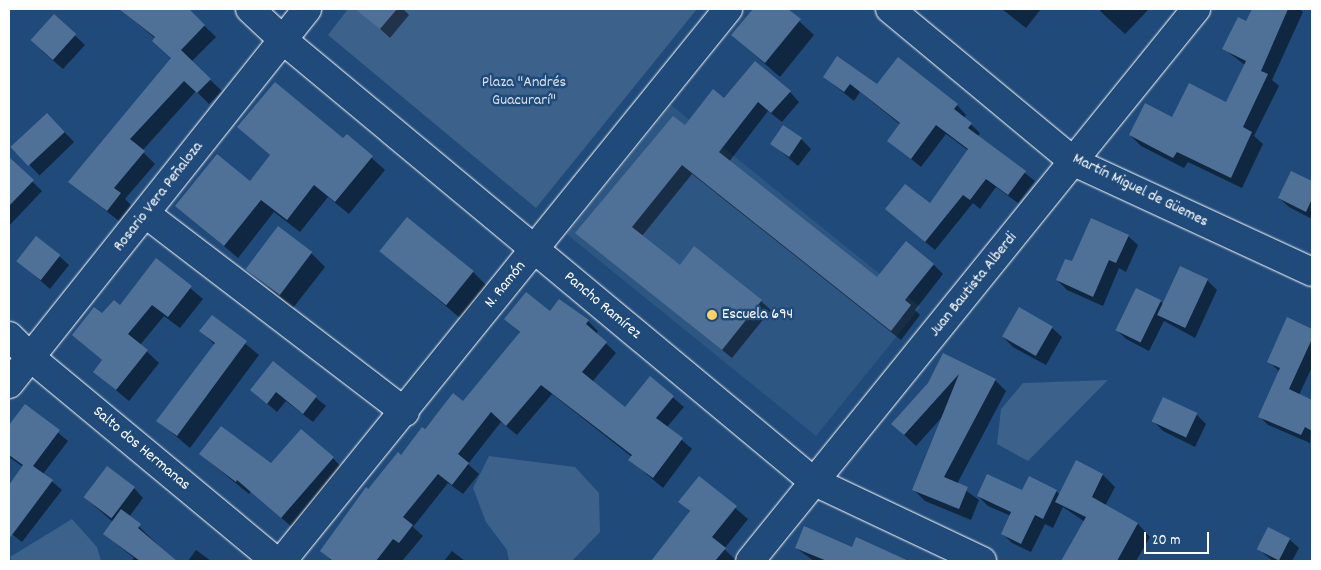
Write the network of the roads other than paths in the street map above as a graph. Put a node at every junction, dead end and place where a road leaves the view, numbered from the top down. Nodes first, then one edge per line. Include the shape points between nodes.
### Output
1 (250, 9) edge
2 (307, 9) edge
3 (728, 9) edge
4 (890, 9) edge
5 (1196, 9) edge
6 (283, 40) junction
7 (1074, 162) junction
8 (146, 214) junction
9 (534, 250) junction
10 (1312, 272) edge
11 (9, 336) edge
12 (30, 357) junction
13 (9, 384) edge
14 (405, 412) junction
15 (813, 481) junction
16 (276, 561) edge
17 (282, 561) edge
18 (750, 561) edge
19 (982, 561) edge

1 - 6 street, Pancho Ramírez
2 - 6 street, Rosario Vera Peñaloza
3 - 9 street, N. Ramón
4 - 7 street, Martín Miguel de Güemes
5 - 7 street, Juan Bautista Alberdi
6 - 8 street, Rosario Vera Peñaloza
6 - 9 street, Pancho Ramírez
7 - 10 street, Martín Miguel de Güemes
7 - 15 street, Juan Bautista Alberdi
8 - 12 street, Rosario Vera Peñaloza
8 - 14 street
9 - 14 street, N. Ramón
9 - 15 street, Pancho Ramírez
11 - 12 street, Salto dos Hermanas
12 - 13 street, Rosario Vera Peñaloza
12 - 16 street, Salto dos Hermanas
14 - 17 street, N. Ramón
15 - 18 street, Juan Bautista Alberdi
15 - 19 street, Pancho Ramírez

